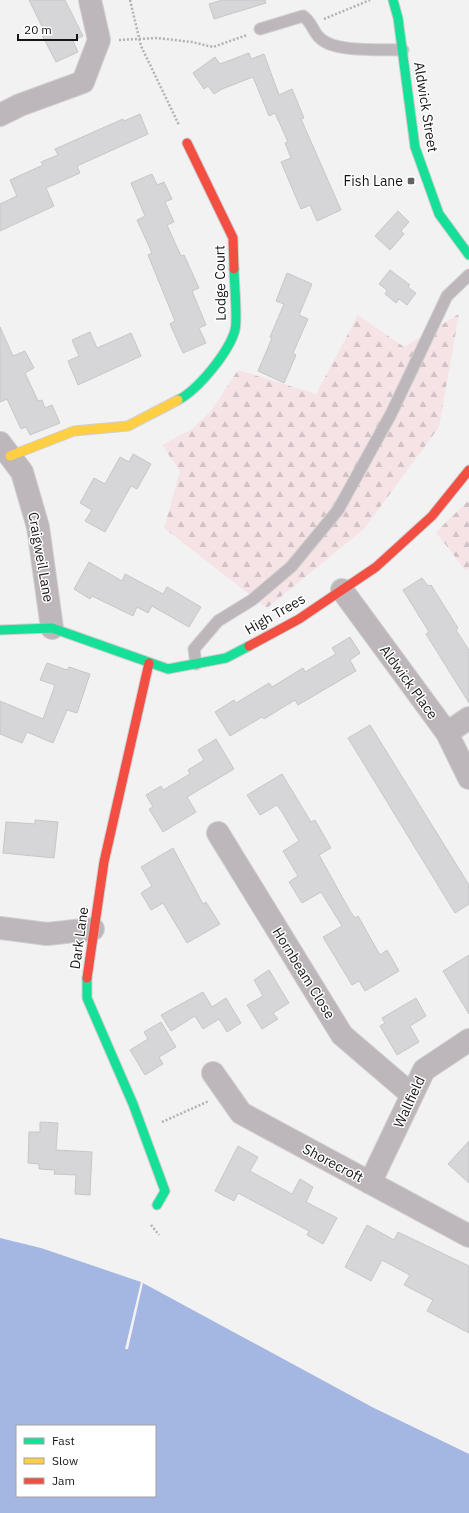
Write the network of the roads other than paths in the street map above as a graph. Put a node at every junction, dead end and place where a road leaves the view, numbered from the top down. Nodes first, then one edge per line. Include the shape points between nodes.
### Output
1 (90, 0) edge
2 (393, 0) edge
3 (260, 29) road end
4 (403, 50) junction
5 (0, 115) edge
6 (187, 142) road end
7 (469, 256) edge
8 (469, 276) edge
9 (5, 449) edge
10 (469, 470) edge
11 (342, 590) junction
12 (52, 628) junction
13 (0, 630) edge
14 (149, 663) junction
15 (196, 664) junction
16 (469, 718) edge
17 (446, 733) junction
18 (469, 778) edge
19 (218, 833) dead end
20 (0, 928) edge
21 (94, 929) junction
22 (469, 1040) edge
23 (213, 1073) dead end
24 (412, 1095) junction
25 (370, 1183) junction
26 (157, 1205) dead end
27 (469, 1236) edge

1 - 5 street via 99,40 82,82
2 - 4 street, Aldwick Street
3 - 4 lane via 303,16 309,20 319,38 331,45 358,49
4 - 7 street, Aldwick Street via 415,147 439,214
6 - 9 street, Lodge Court via 233,238 235,330 217,364 186,396 128,426 74,431
8 - 15 lane via 447,296 391,414 338,510 291,567 252,600 218,621 194,649
9 - 12 street, Craigweil Lane via 22,472 38,528
10 - 11 street, High Trees via 432,516 376,567
11 - 15 street, High Trees via 298,619 226,658
11 - 17 street, Aldwick Place
12 - 13 street
12 - 14 street, High Trees
14 - 15 street, High Trees via 168,669
14 - 21 street, Dark Lane via 104,862
16 - 17 street
17 - 18 street, Aldwick Place
19 - 24 street, Hornbeam Close via 342,1035
20 - 21 street via 47,934
21 - 26 street, Dark Lane via 87,975 87,998 143,1130 165,1191
22 - 24 street, Wallfield via 424,1070
23 - 25 street, Shorecroft via 241,1113
24 - 25 street, Wallfield
25 - 27 street, Shorecroft

